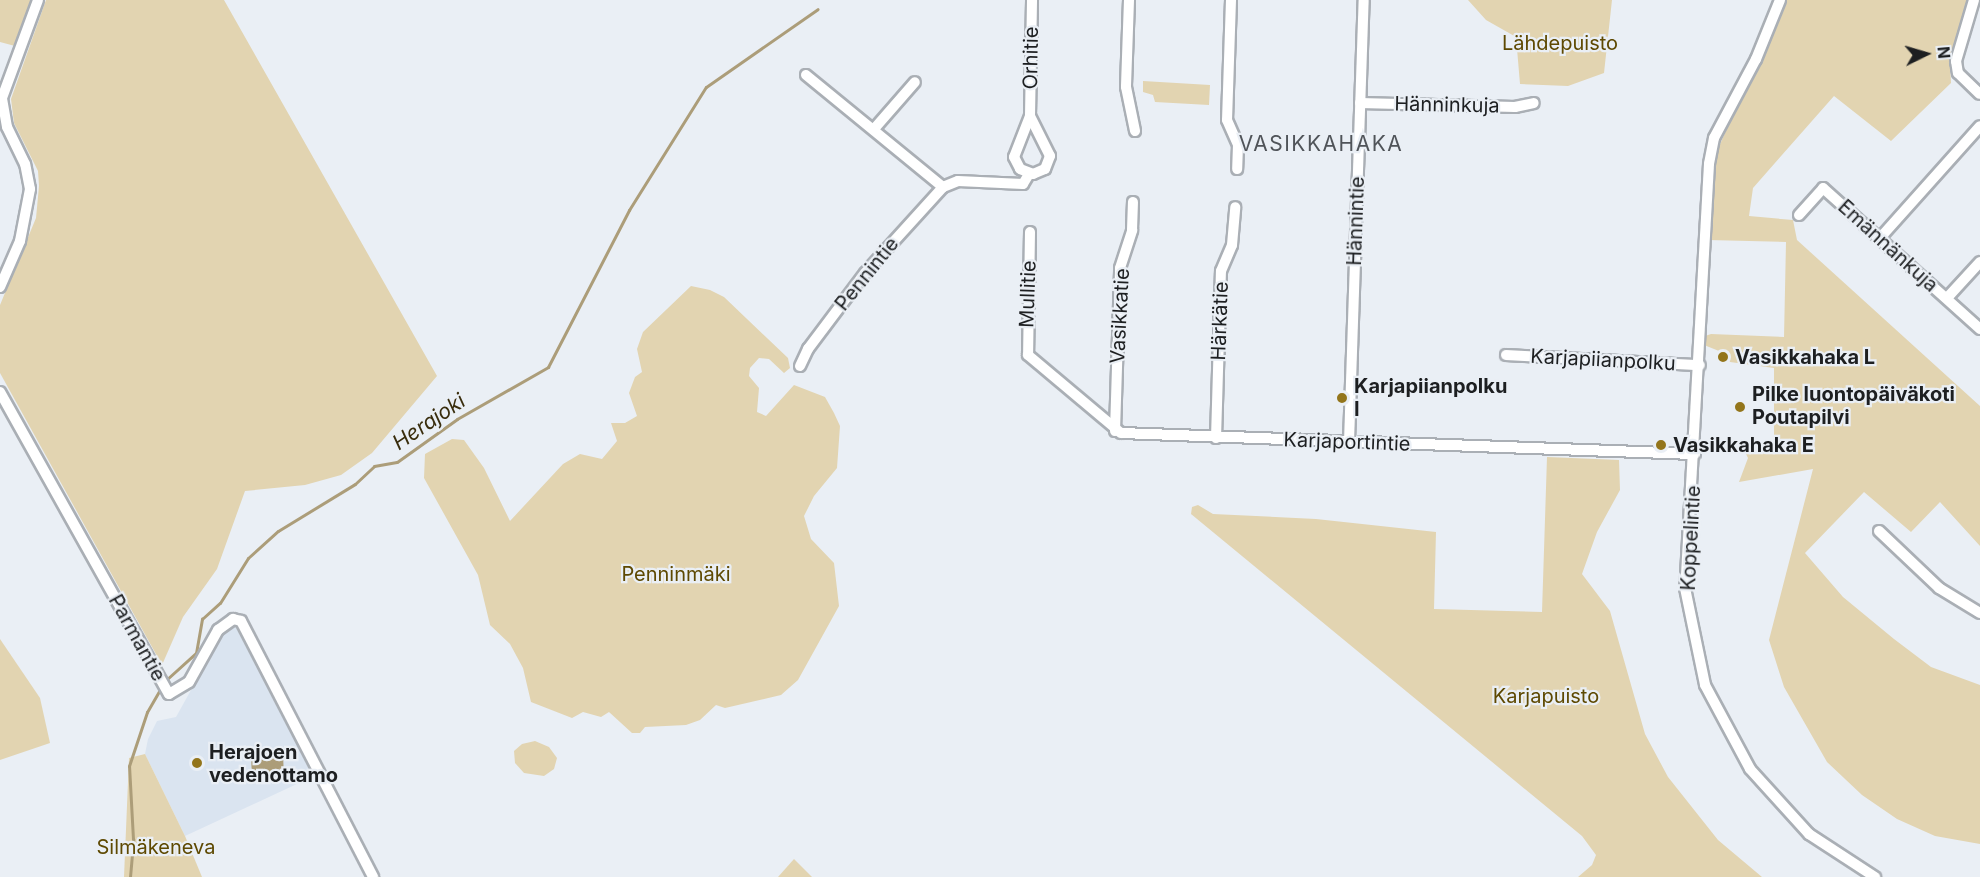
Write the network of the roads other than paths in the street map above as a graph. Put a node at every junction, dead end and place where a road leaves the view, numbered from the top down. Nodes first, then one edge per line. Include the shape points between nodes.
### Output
1 (38, 0) edge
2 (1032, 0) edge
3 (1129, 0) edge
4 (1231, 0) edge
5 (1364, 0) edge
6 (1780, 0) edge
7 (1974, 0) edge
8 (806, 75) dead end
9 (915, 82) dead end
10 (1980, 94) edge
11 (1, 96) edge
12 (1360, 103) junction
13 (1533, 103) dead end
14 (1030, 116) junction
15 (1980, 126) edge
16 (874, 129) junction
17 (1135, 131) dead end
18 (1237, 169) dead end
19 (1029, 174) junction
20 (943, 187) junction
21 (1133, 202) dead end
22 (1235, 207) dead end
23 (1799, 215) dead end
24 (1030, 232) dead end
25 (1880, 238) junction
26 (1980, 262) edge
27 (0, 287) edge
28 (1947, 298) junction
29 (1980, 329) edge
30 (1506, 356) dead end
31 (1700, 365) junction
32 (800, 366) dead end
33 (0, 392) edge
34 (1115, 431) junction
35 (1216, 438) junction
36 (1349, 442) junction
37 (1695, 454) junction
38 (1880, 531) dead end
39 (1980, 613) edge
40 (373, 877) edge
41 (1875, 877) edge

1 - 11 street
2 - 14 street, Orhitie
3 - 17 street via 1126,87
4 - 18 street via 1227,120 1238,145
5 - 12 street, Hännintie
6 - 31 street, Koppelintie via 1756,59 1714,138 1705,210
7 - 10 street via 1956,61 1958,73
8 - 16 street
9 - 16 street
11 - 27 street via 7,127 25,164 30,189 20,241
12 - 13 street, Hänninkuja via 1515,107
12 - 36 street, Hännintie
14 - 19 street, Orhitie via 1014,156 1017,166
14 - 19 street, Orhitie via 1050,156 1045,169
15 - 25 street
16 - 20 street
19 - 20 street via 1023,184 958,181
20 - 32 street, Pennintie via 866,273 808,349
21 - 34 street, Vasikkatie via 1132,230 1120,268
22 - 35 street, Härkätie via 1232,245 1221,271
23 - 25 street, Emännänkuja via 1823,188
24 - 34 street, Mullitie via 1028,355
25 - 28 street, Emännänkuja
26 - 28 street
28 - 29 street, Emännänkuja
30 - 31 street, Karjapiianpolku
31 - 37 street, Koppelintie
33 - 40 street, Parmantie via 169,694 189,682 218,630 233,619 241,621
34 - 35 street, Karjaportintie
35 - 36 street, Karjaportintie
36 - 37 street, Karjaportintie
37 - 41 street, Koppelintie via 1685,588 1698,657 1716,710 1750,769 1798,823 1826,847
38 - 39 street via 1939,588

